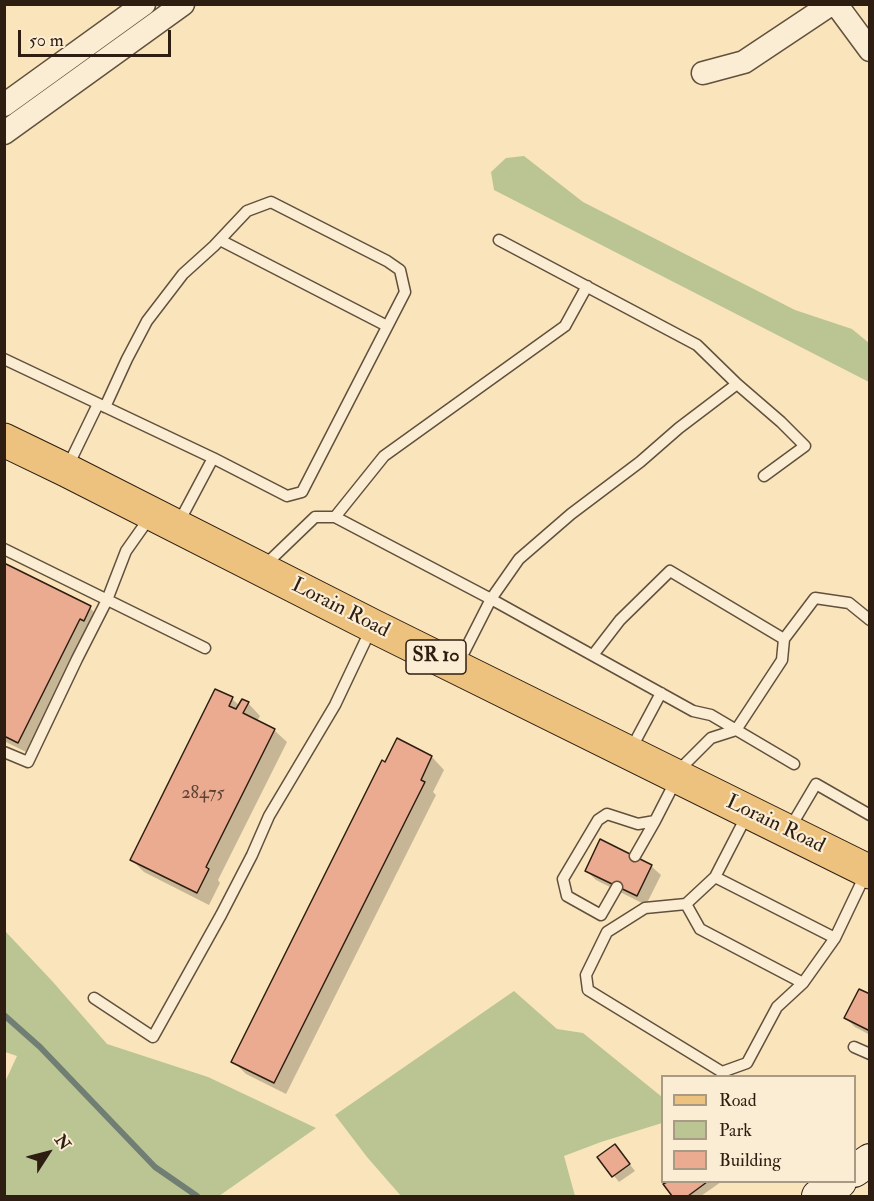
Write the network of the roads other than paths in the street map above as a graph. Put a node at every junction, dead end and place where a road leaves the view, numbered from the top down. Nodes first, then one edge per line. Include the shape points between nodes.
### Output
1 (144, 4) edge
2 (183, 4) edge
3 (833, 4) edge
4 (870, 50) edge
5 (703, 73) dead end
6 (7, 118) edge
7 (220, 240) junction
8 (499, 240) dead end
9 (586, 286) junction
10 (387, 326) junction
11 (4, 359) edge
12 (737, 384) junction
13 (102, 405) junction
14 (4, 440) edge
15 (213, 458) junction
16 (66, 470) junction
17 (764, 476) dead end
18 (335, 517) junction
19 (165, 520) junction
20 (4, 549) edge
21 (261, 569) junction
22 (491, 599) junction
23 (107, 600) junction
24 (870, 620) edge
25 (373, 626) junction
26 (784, 639) junction
27 (205, 648) dead end
28 (593, 655) junction
29 (456, 667) junction
30 (661, 693) junction
31 (736, 730) junction
32 (4, 752) edge
33 (629, 753) junction
34 (794, 764) dead end
35 (676, 776) junction
36 (749, 812) junction
37 (870, 814) edge
38 (655, 821) junction
39 (788, 832) junction
40 (635, 856) dead end
41 (868, 872) edge
42 (715, 877) junction
43 (617, 887) dead end
44 (686, 904) junction
45 (835, 938) junction
46 (803, 983) junction
47 (94, 998) dead end
48 (854, 1047) dead end
49 (870, 1054) edge
50 (870, 1160) edge
51 (856, 1170) edge
52 (839, 1183) edge
53 (818, 1197) edge

1 - 6 street
2 - 6 street
3 - 4 street
3 - 5 street via 744,62
7 - 10 lane
7 - 10 lane via 247,211 271,202 387,261 400,270 405,292
7 - 13 lane via 183,274 147,321
8 - 9 lane
9 - 12 lane via 697,345
9 - 18 lane via 565,326 384,456
10 - 15 lane via 302,492 287,496
11 - 13 lane
12 - 17 lane via 805,446
12 - 22 lane via 519,559
13 - 15 lane
13 - 16 lane
14 - 16 main road, Lorain Road / SR 10
15 - 19 lane
16 - 19 main road, Lorain Road / SR 10
18 - 21 lane via 315,518
18 - 22 lane
19 - 21 main road, Lorain Road / SR 10
19 - 23 lane via 126,551
20 - 23 lane
21 - 25 main road, Lorain Road / SR 10
22 - 28 lane
22 - 29 lane
23 - 27 lane
23 - 32 lane via 28,762
24 - 26 lane via 849,603 815,598
25 - 29 main road, Lorain Road / SR 10
25 - 47 lane via 335,705 269,816 216,925 153,1036
26 - 28 lane via 670,571 620,620
26 - 31 lane via 782,660
28 - 30 lane
29 - 33 main road, Lorain Road / SR 10
30 - 31 lane
30 - 33 lane
31 - 34 lane
31 - 35 lane via 711,738
33 - 35 main road, Lorain Road / SR 10
35 - 36 main road, Lorain Road / SR 10
35 - 38 lane
36 - 39 main road, Lorain Road / SR 10
36 - 42 lane
37 - 39 lane via 816,784
38 - 40 lane
38 - 43 lane via 638,824 607,814 598,820 563,879 567,896 601,915
39 - 41 main road, Lorain Road / SR 10
41 - 45 lane
42 - 44 lane
42 - 45 lane
44 - 46 lane via 700,929
44 - 46 lane via 645,908 607,932 586,975 588,990 722,1072 747,1063 777,1007
45 - 46 lane
48 - 49 lane
50 - 51 street
52 - 53 street

